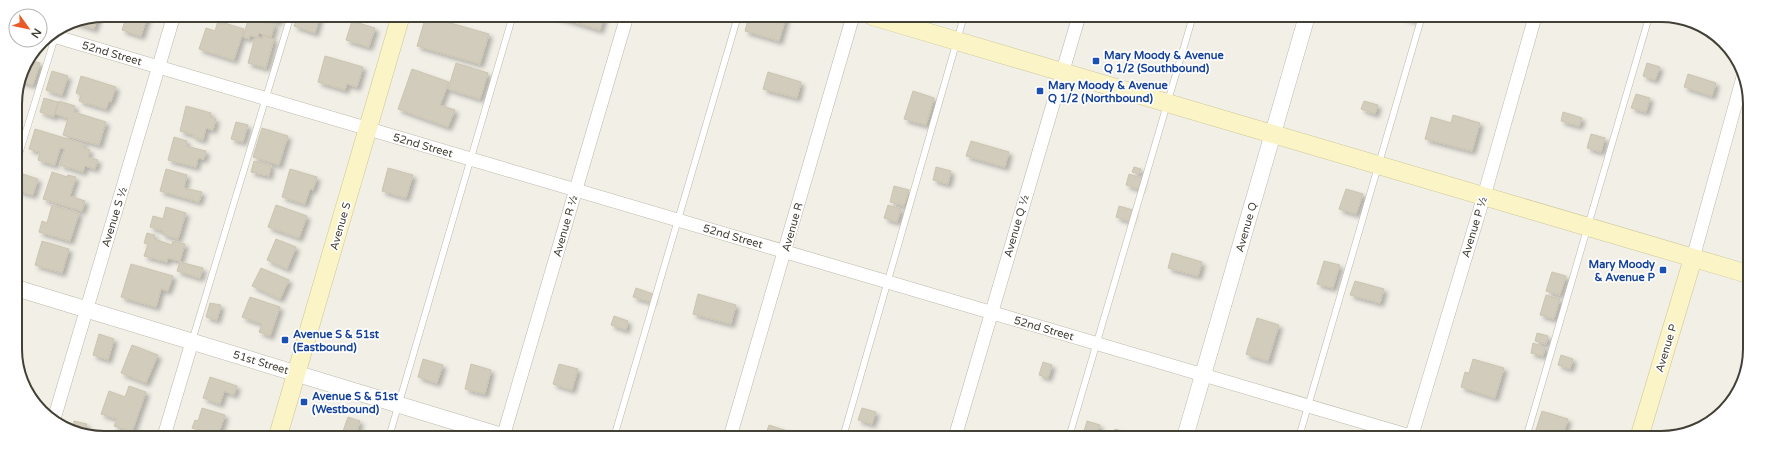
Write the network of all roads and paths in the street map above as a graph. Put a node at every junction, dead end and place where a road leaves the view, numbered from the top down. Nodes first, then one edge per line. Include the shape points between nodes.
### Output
1 (172, 22) edge
2 (289, 22) edge
3 (399, 22) edge
4 (511, 22) edge
5 (625, 22) edge
6 (736, 22) edge
7 (851, 22) edge
8 (892, 22) edge
9 (962, 22) edge
10 (1077, 22) edge
11 (1192, 22) edge
12 (1305, 22) edge
13 (1420, 22) edge
14 (1534, 22) edge
15 (1648, 22) edge
16 (57, 37) edge
17 (52, 41) edge
18 (957, 41) junction
19 (158, 67) junction
20 (1062, 72) junction
21 (1741, 86) edge
22 (266, 98) junction
23 (1169, 103) junction
24 (368, 129) junction
25 (1273, 134) junction
26 (22, 143) edge
27 (471, 159) junction
28 (1378, 165) junction
29 (575, 190) junction
30 (1484, 196) junction
31 (678, 220) junction
32 (1588, 227) junction
33 (785, 252) junction
34 (1693, 258) junction
35 (1743, 273) edge
36 (887, 282) junction
37 (22, 290) edge
38 (86, 310) junction
39 (991, 312) junction
40 (192, 342) junction
41 (1097, 343) junction
42 (297, 373) junction
43 (1204, 375) junction
44 (398, 404) junction
45 (1308, 405) junction
46 (55, 415) edge
47 (165, 431) edge
48 (280, 431) edge
49 (390, 431) edge
50 (487, 431) edge
51 (505, 431) edge
52 (616, 431) edge
53 (732, 431) edge
54 (845, 431) edge
55 (958, 431) edge
56 (1071, 431) edge
57 (1187, 431) edge
58 (1301, 431) edge
59 (1393, 431) edge
60 (1415, 431) edge
61 (1528, 431) edge
62 (1641, 431) edge

1 - 19 street, Avenue S ½
2 - 22 lane
3 - 24 main road, Avenue S
4 - 27 lane
5 - 29 street, Avenue R ½
6 - 31 lane
7 - 33 street, Avenue R
8 - 18 main road
9 - 18 lane
10 - 20 street, Avenue Q ½
11 - 23 lane
12 - 25 street, Avenue Q
13 - 28 lane
14 - 30 street, Avenue P ½
15 - 32 lane
16 - 19 street, 52nd Street
17 - 26 lane
18 - 20 main road
18 - 36 lane
19 - 22 street, 52nd Street
19 - 38 street, Avenue S ½
20 - 23 main road
20 - 39 street, Avenue Q ½
21 - 34 street
22 - 24 street, 52nd Street
22 - 40 lane
23 - 25 main road
23 - 41 lane
24 - 27 street, 52nd Street
24 - 42 main road, Avenue S
25 - 28 main road
25 - 43 street, Avenue Q
27 - 29 street, 52nd Street
27 - 44 lane
28 - 30 main road
28 - 45 lane
29 - 31 street, 52nd Street
29 - 51 street, Avenue R ½
30 - 32 main road
30 - 60 street, Avenue P ½
31 - 33 street, 52nd Street
31 - 52 lane
32 - 34 main road
32 - 61 lane
33 - 36 street, 52nd Street
33 - 53 street, Avenue R
34 - 35 main road
34 - 62 main road, Avenue P
36 - 39 street, 52nd Street
36 - 54 lane
37 - 38 street, 51st Street
38 - 40 street, 51st Street
38 - 46 street, Avenue S ½
39 - 41 street, 52nd Street
39 - 55 street, Avenue Q ½
40 - 42 street, 51st Street
40 - 47 street
41 - 43 street, 52nd Street
41 - 56 lane
42 - 44 street, 51st Street
42 - 48 main road, Avenue S
43 - 45 street, 52nd Street
43 - 57 street, Avenue Q
44 - 49 lane
44 - 50 street, 51st Street
45 - 58 lane
45 - 59 street, 52nd Street

